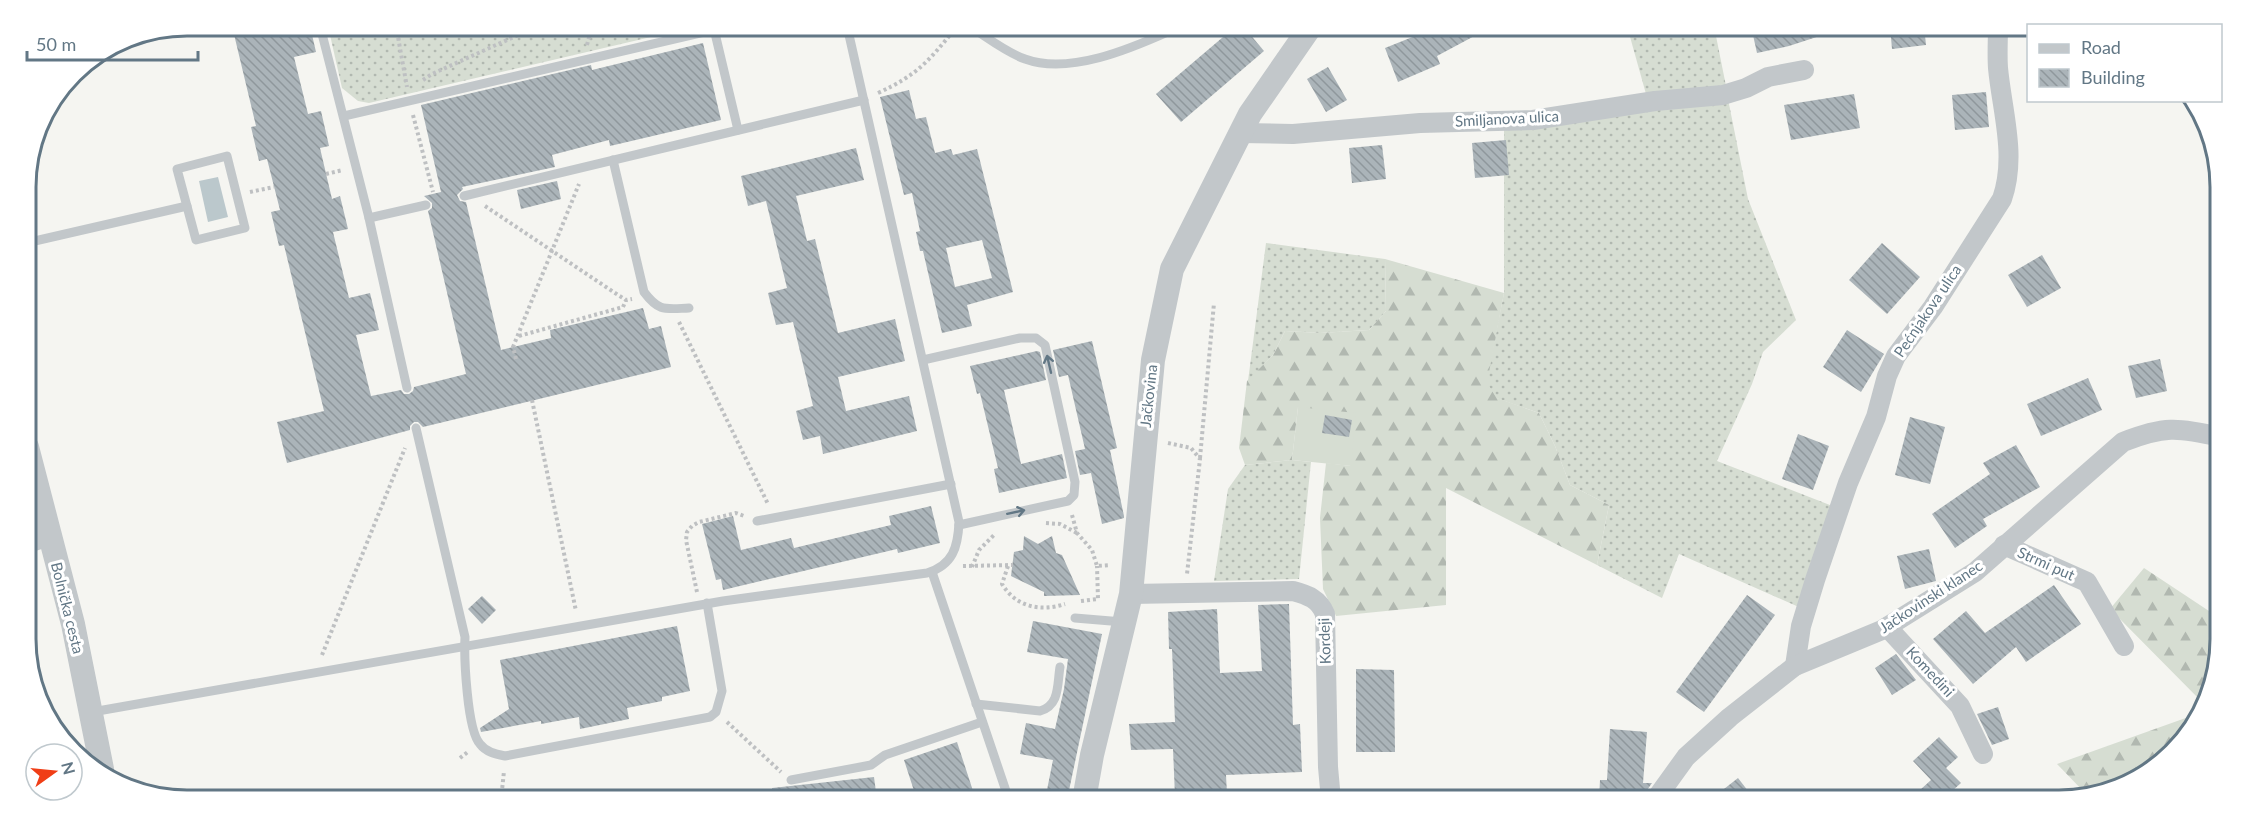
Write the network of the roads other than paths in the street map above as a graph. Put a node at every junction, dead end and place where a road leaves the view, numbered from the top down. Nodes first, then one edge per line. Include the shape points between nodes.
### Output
1 (323, 36) edge
2 (666, 36) edge
3 (716, 36) edge
4 (849, 36) edge
5 (986, 36) edge
6 (1158, 36) edge
7 (1304, 36) edge
8 (1998, 36) edge
9 (1804, 70) dead end
10 (864, 100) junction
11 (344, 116) junction
12 (738, 130) junction
13 (1240, 133) junction
14 (613, 160) junction
15 (466, 196) road end
16 (431, 204) road end
17 (187, 206) junction
18 (369, 218) junction
19 (36, 241) edge
20 (689, 308) dead end
21 (923, 360) junction
22 (407, 388) dead end
23 (416, 428) dead end
24 (2210, 435) edge
25 (951, 484) junction
26 (757, 521) road end
27 (36, 522) edge
28 (959, 525) junction
29 (38, 539) edge
30 (2004, 545) junction
31 (932, 572) junction
32 (1131, 594) junction
33 (703, 604) junction
34 (1075, 618) dead end
35 (1125, 622) junction
36 (1887, 627) junction
37 (464, 646) junction
38 (2124, 646) dead end
39 (1795, 666) junction
40 (1060, 667) dead end
41 (976, 704) junction
42 (90, 712) junction
43 (982, 722) junction
44 (1983, 754) dead end
45 (101, 763) edge
46 (791, 780) road end
47 (1006, 790) edge
48 (1086, 790) edge
49 (1330, 790) edge
50 (1663, 790) edge

1 - 11 lane
2 - 11 lane
3 - 12 lane
4 - 10 lane
5 - 6 lane via 1025,59 1044,63 1111,55
7 - 13 street, Jačkovina
8 - 39 street, Pećnjakova ulica via 2009,155 2007,184 2002,199 1933,308 1896,356 1887,376 1876,417 1848,483 1815,580
9 - 13 street, Smiljanova ulica via 1768,77 1723,95 1655,100 1533,120 1420,123 1293,134
10 - 12 lane
10 - 21 lane
11 - 18 lane
12 - 14 lane
13 - 32 street, Jačkovina via 1172,269 1153,360
14 - 15 lane
14 - 20 lane via 644,292 654,305
16 - 18 lane
17 - 17 lane via 177,169 227,156 245,228 196,240
17 - 19 lane
18 - 22 lane
21 - 25 lane
28 -> 21 lane via 1068,501 1074,495 1075,482 1045,345 1036,338 1020,338
23 - 37 lane via 465,636
24 - 30 street, Jačkovinski klanec via 2187,429 2152,431 2123,442
25 - 26 lane
25 - 28 lane
27 - 29 street, Bolnička cesta
28 - 31 lane via 948,562
29 - 42 street, Bolnička cesta via 73,624
30 - 36 street, Jačkovinski klanec via 1975,572
30 - 38 street, Strmi put via 2087,582
31 - 33 lane
31 - 41 lane
32 - 35 street, Jačkovina
32 - 49 street, Kordeji via 1293,591 1311,596 1322,605
33 - 37 lane
33 - 37 lane via 722,691 716,712 710,717 505,756 491,753 474,734
34 - 35 lane
35 - 48 street, Jačkovina
36 - 39 street, Jačkovinski klanec
36 - 44 street, Komedini via 1960,706
37 - 42 lane
39 - 50 street, Jačkovinski klanec via 1686,757
40 - 41 lane via 1054,703 1049,709
41 - 43 lane
42 - 45 street, Bolnička cesta
43 - 46 lane via 885,755 871,765
43 - 47 lane

